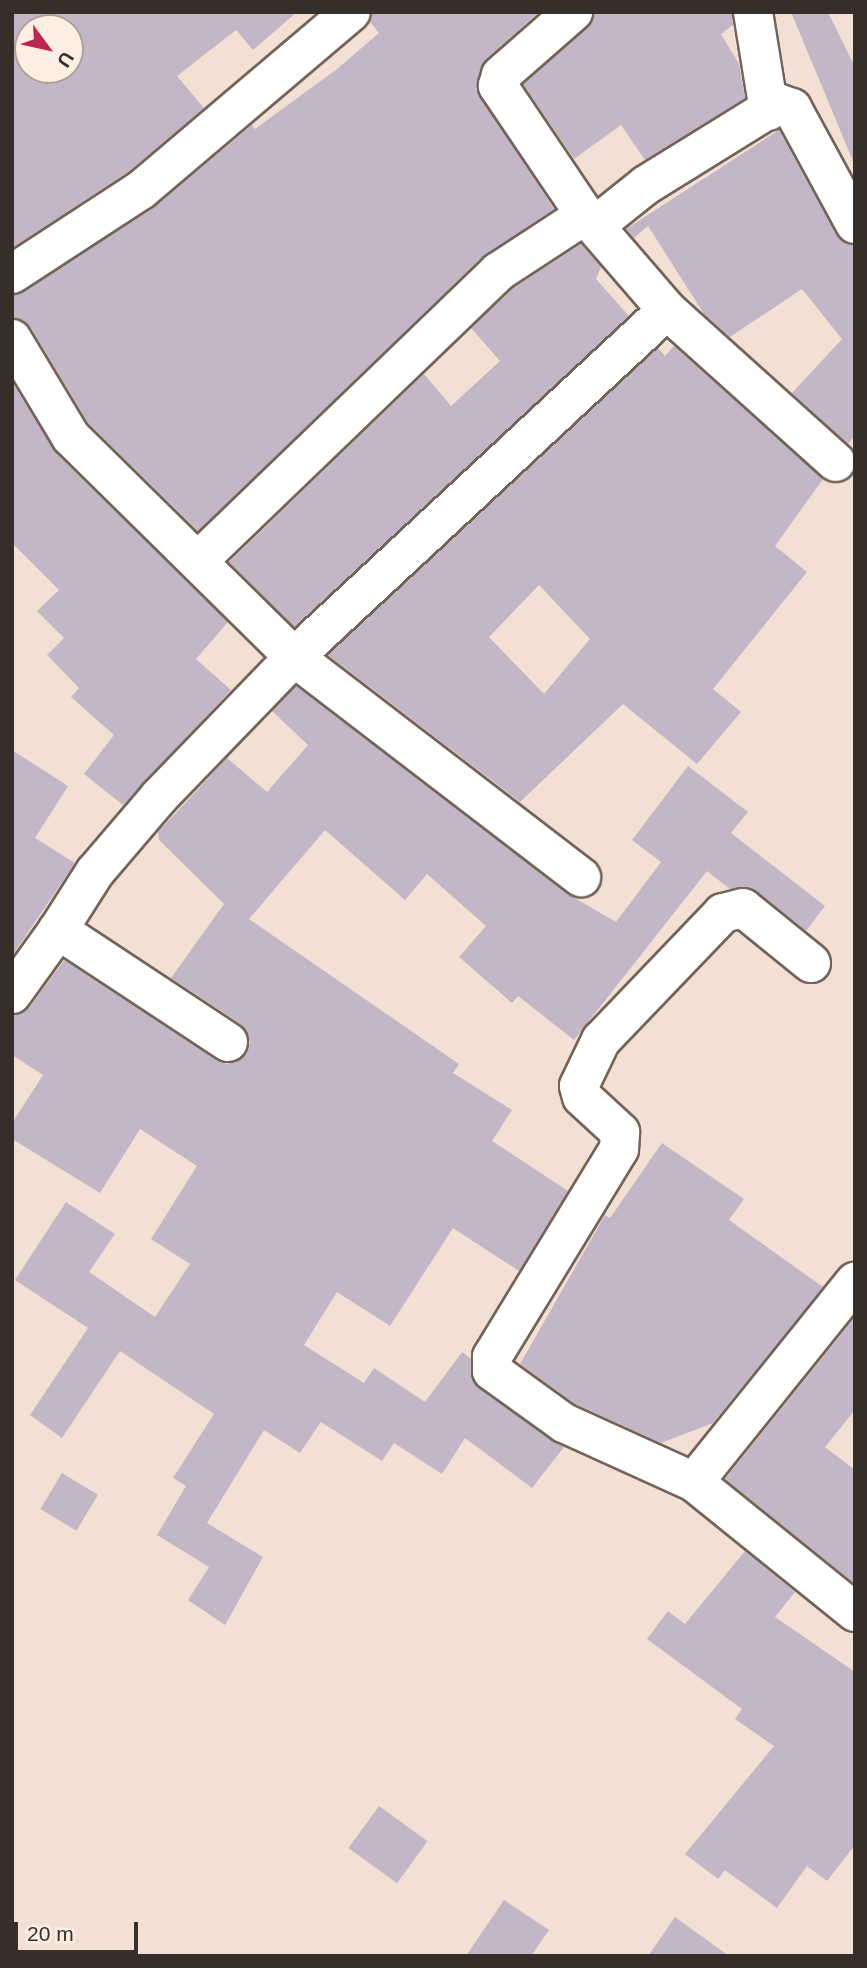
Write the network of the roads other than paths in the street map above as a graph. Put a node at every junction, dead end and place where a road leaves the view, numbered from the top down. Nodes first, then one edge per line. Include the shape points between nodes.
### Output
1 (351, 12) edge
2 (573, 12) edge
3 (753, 12) edge
4 (769, 111) junction
5 (591, 220) junction
6 (855, 224) edge
7 (12, 274) edge
8 (667, 310) junction
9 (12, 339) edge
10 (836, 462) dead end
11 (199, 560) junction
12 (294, 657) junction
13 (581, 877) dead end
14 (58, 930) junction
15 (811, 962) dead end
16 (12, 994) edge
17 (228, 1042) dead end
18 (855, 1282) edge
19 (694, 1482) junction
20 (855, 1612) edge

1 - 7 street via 141,190
2 - 5 street via 501,75 498,86
3 - 4 street
4 - 5 street
4 - 6 street via 778,103 792,108
5 - 8 street via 636,282
5 - 11 street via 498,272
8 - 10 street
8 - 12 street
9 - 11 street via 71,437
11 - 12 street
12 - 13 street
12 - 14 street via 94,872
14 - 16 street
14 - 17 street
15 - 19 street via 743,908 723,914 601,1040 579,1086 582,1097 620,1132 619,1149 492,1357 497,1376 564,1423
18 - 19 street
19 - 20 street

